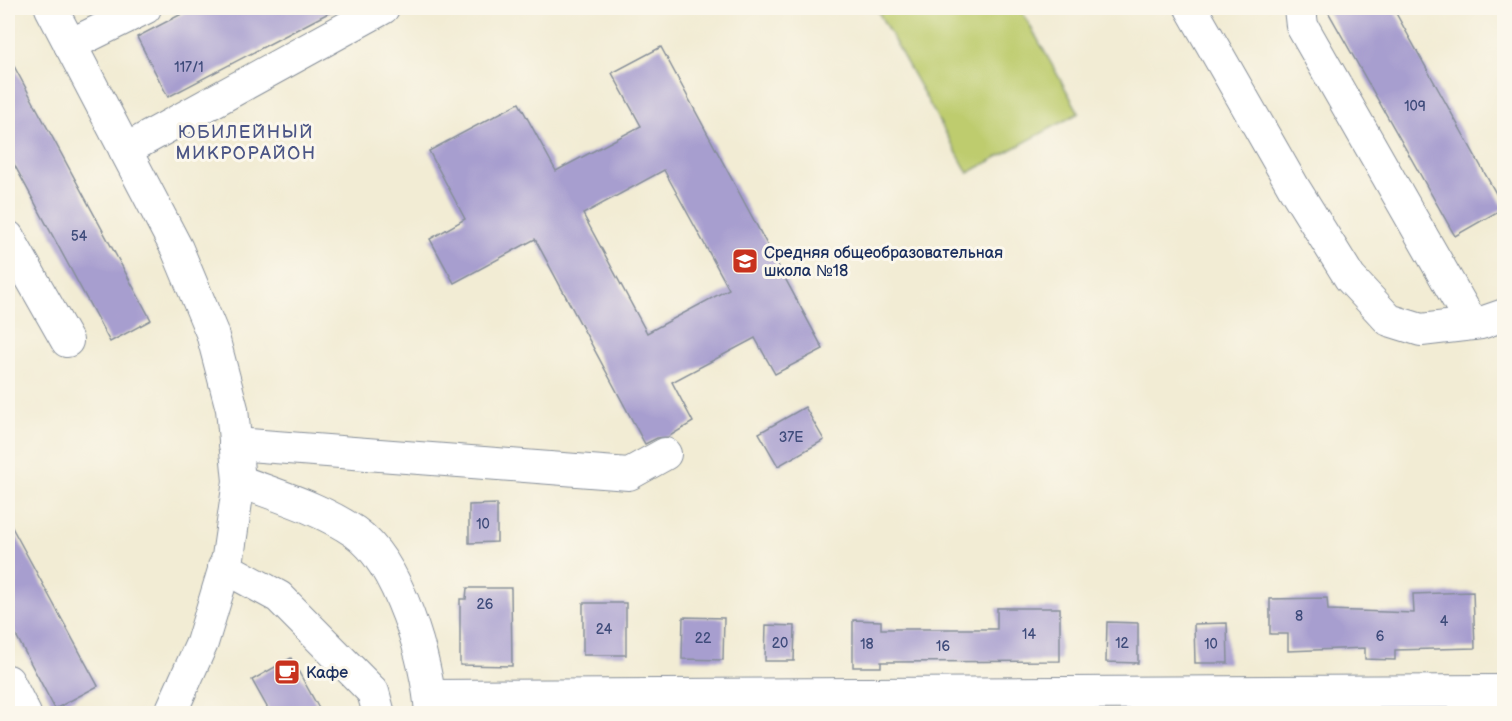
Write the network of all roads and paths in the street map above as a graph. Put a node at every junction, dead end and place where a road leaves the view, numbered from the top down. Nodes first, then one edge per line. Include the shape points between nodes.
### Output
1 (51, 8) edge
2 (145, 8) edge
3 (383, 8) edge
4 (1191, 8) edge
5 (1300, 8) edge
6 (70, 45) junction
7 (125, 150) junction
8 (8, 237) edge
9 (1504, 315) edge
10 (1472, 324) junction
11 (67, 341) dead end
12 (235, 444) junction
13 (665, 454) dead end
14 (238, 481) junction
15 (224, 567) junction
16 (8, 681) edge
17 (1504, 691) edge
18 (430, 705) edge
19 (25, 714) edge
20 (170, 714) edge
21 (379, 714) edge

1 - 6 street
2 - 6 street
3 - 7 street
4 - 10 street via 1293,189 1350,278 1389,320 1421,330
5 - 10 street via 1302,26
6 - 7 street
7 - 12 street via 177,249 212,333 232,409
8 - 11 street
9 - 10 street
12 - 13 street via 629,474
12 - 14 street
14 - 15 street
14 - 18 street via 321,512 357,534 383,564 405,602
15 - 20 street via 202,643
15 - 21 street via 279,597 373,693
16 - 19 street
17 - 18 street

